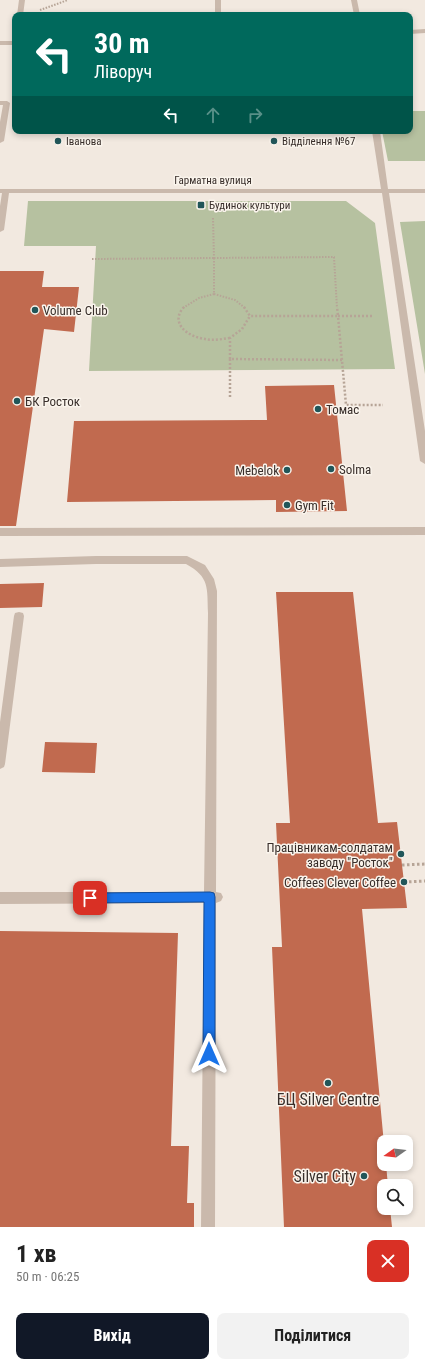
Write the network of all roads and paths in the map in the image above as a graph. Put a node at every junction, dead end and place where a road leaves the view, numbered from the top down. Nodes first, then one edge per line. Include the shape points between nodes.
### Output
1 (22, 0) edge
2 (68, 0) edge
3 (218, 0) edge
4 (354, 0) edge
5 (40, 10) dead end
6 (20, 12) edge
7 (218, 12) edge
8 (356, 12) edge
9 (425, 31) edge
10 (413, 32) edge
11 (0, 43) edge
12 (12, 43) edge
13 (3, 103) edge
14 (376, 134) edge
15 (0, 141) edge
16 (3, 191) edge
17 (385, 191) junction
18 (425, 191) edge
19 (213, 218) dead end
20 (0, 230) edge
21 (213, 257) junction
22 (92, 259) dead end
23 (214, 294) junction
24 (250, 316) junction
25 (338, 316) junction
26 (372, 316) dead end
27 (230, 338) junction
28 (230, 359) junction
29 (342, 360) junction
30 (230, 397) dead end
31 (382, 405) dead end
32 (425, 461) edge
33 (425, 531) edge
34 (0, 532) edge
35 (0, 563) edge
36 (19, 616) dead end
37 (0, 764) edge
38 (425, 864) edge
39 (402, 865) dead end
40 (425, 881) edge
41 (404, 882) dead end
42 (213, 897) junction
43 (0, 898) edge
44 (208, 1227) edge

1 - 6 street
2 - 5 path
3 - 7 street
4 - 8 street
9 - 10 street
11 - 12 street
13 - 15 street
14 - 17 street
16 - 17 street, Гарматна вулиця
16 - 20 street
17 - 18 street, Гарматна вулиця
17 - 32 street
19 - 21 path
21 - 22 path
21 - 23 path
21 - 25 path via 334,256
23 - 24 path via 229,296 239,301
23 - 27 path via 203,296 181,309 178,318 181,327 202,339
24 - 25 path
24 - 27 path via 241,332
25 - 26 path
25 - 29 path
27 - 28 path
28 - 29 path
28 - 30 path
29 - 31 path via 346,405
33 - 34 street
35 - 42 street via 187,560 202,568 212,591 213,613
36 - 37 street
38 - 39 path
40 - 41 path
42 - 43 street
42 - 44 street

